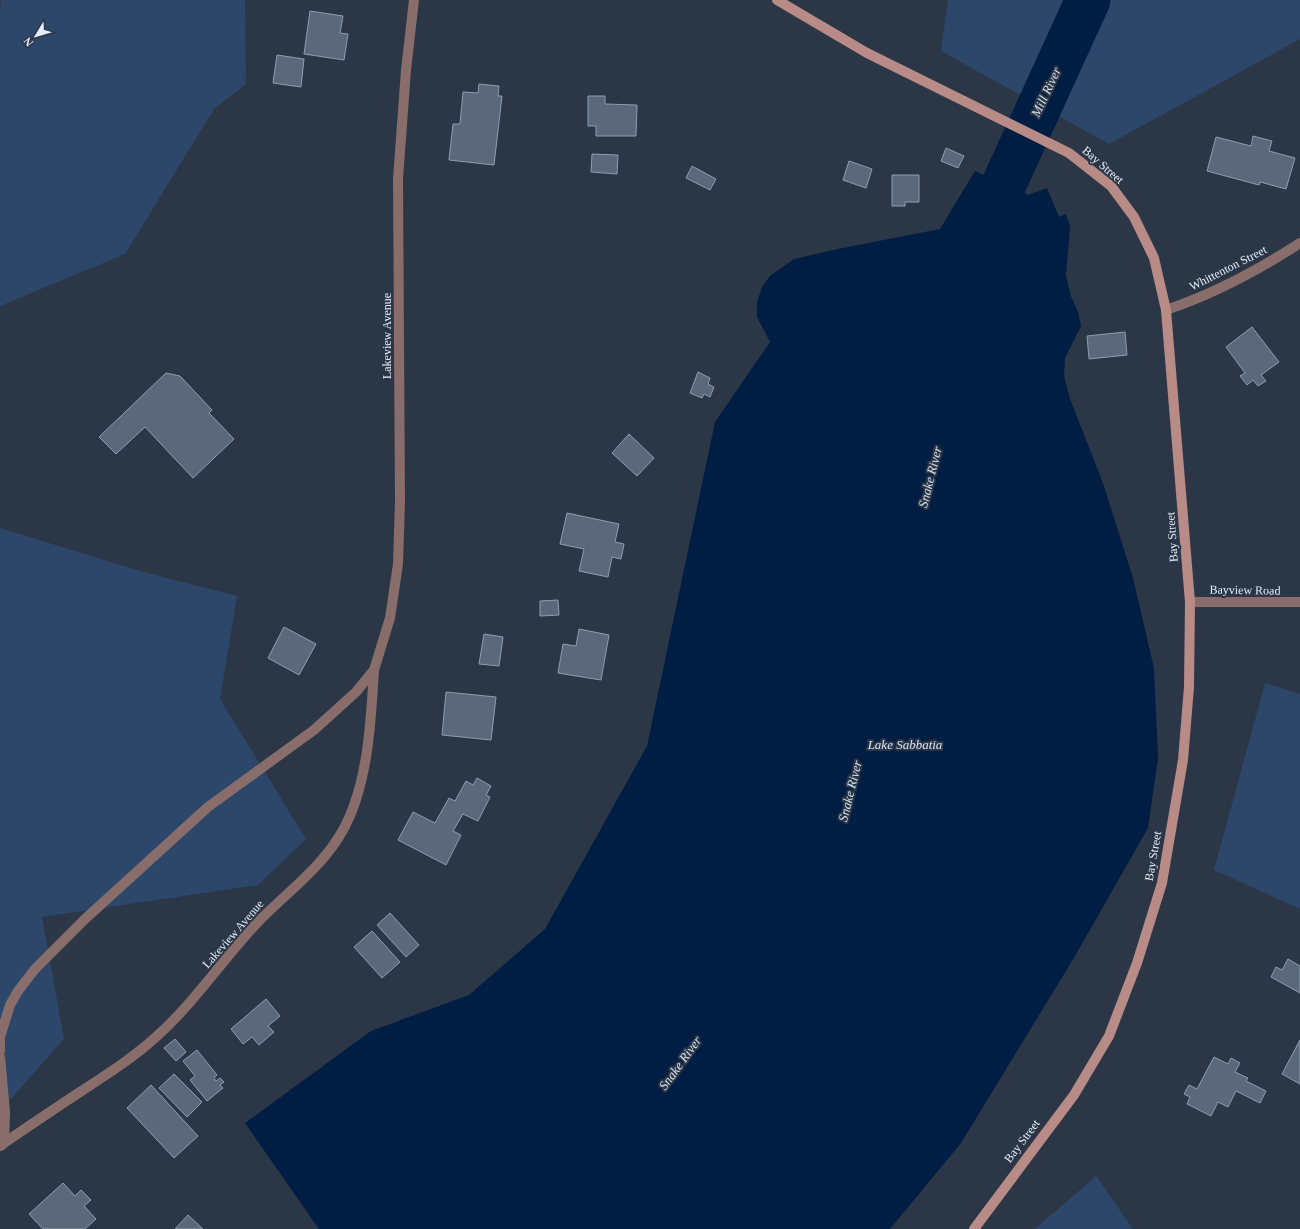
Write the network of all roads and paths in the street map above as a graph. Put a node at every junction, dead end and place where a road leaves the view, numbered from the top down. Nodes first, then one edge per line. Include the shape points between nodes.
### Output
1 (414, 0) edge
2 (777, 0) edge
3 (1300, 243) edge
4 (1166, 310) junction
5 (1190, 602) junction
6 (1300, 602) edge
7 (374, 670) junction
8 (0, 1051) edge
9 (0, 1057) edge
10 (2, 1145) edge
11 (974, 1229) edge

1 - 7 street, Lakeview Avenue via 398,179 398,564 390,618
2 - 4 main road, Bay Street via 867,54 1069,153 1111,186 1134,217 1154,258
3 - 4 street, Whittenton Street via 1242,279
4 - 5 main road, Bay Street
5 - 6 street, Bayview Road
5 - 11 main road, Bay Street via 1189,687 1183,760 1162,883 1137,963 1109,1036 1074,1095
7 - 8 street, Lakeview Avenue via 340,709 208,807 85,919 35,969 10,1005 0,1037
7 - 10 street, Lakeview Avenue via 371,723 361,780 344,830 331,848 257,924 192,1002 156,1037 120,1066
9 - 10 street, Lakeview Avenue via 5,1112

